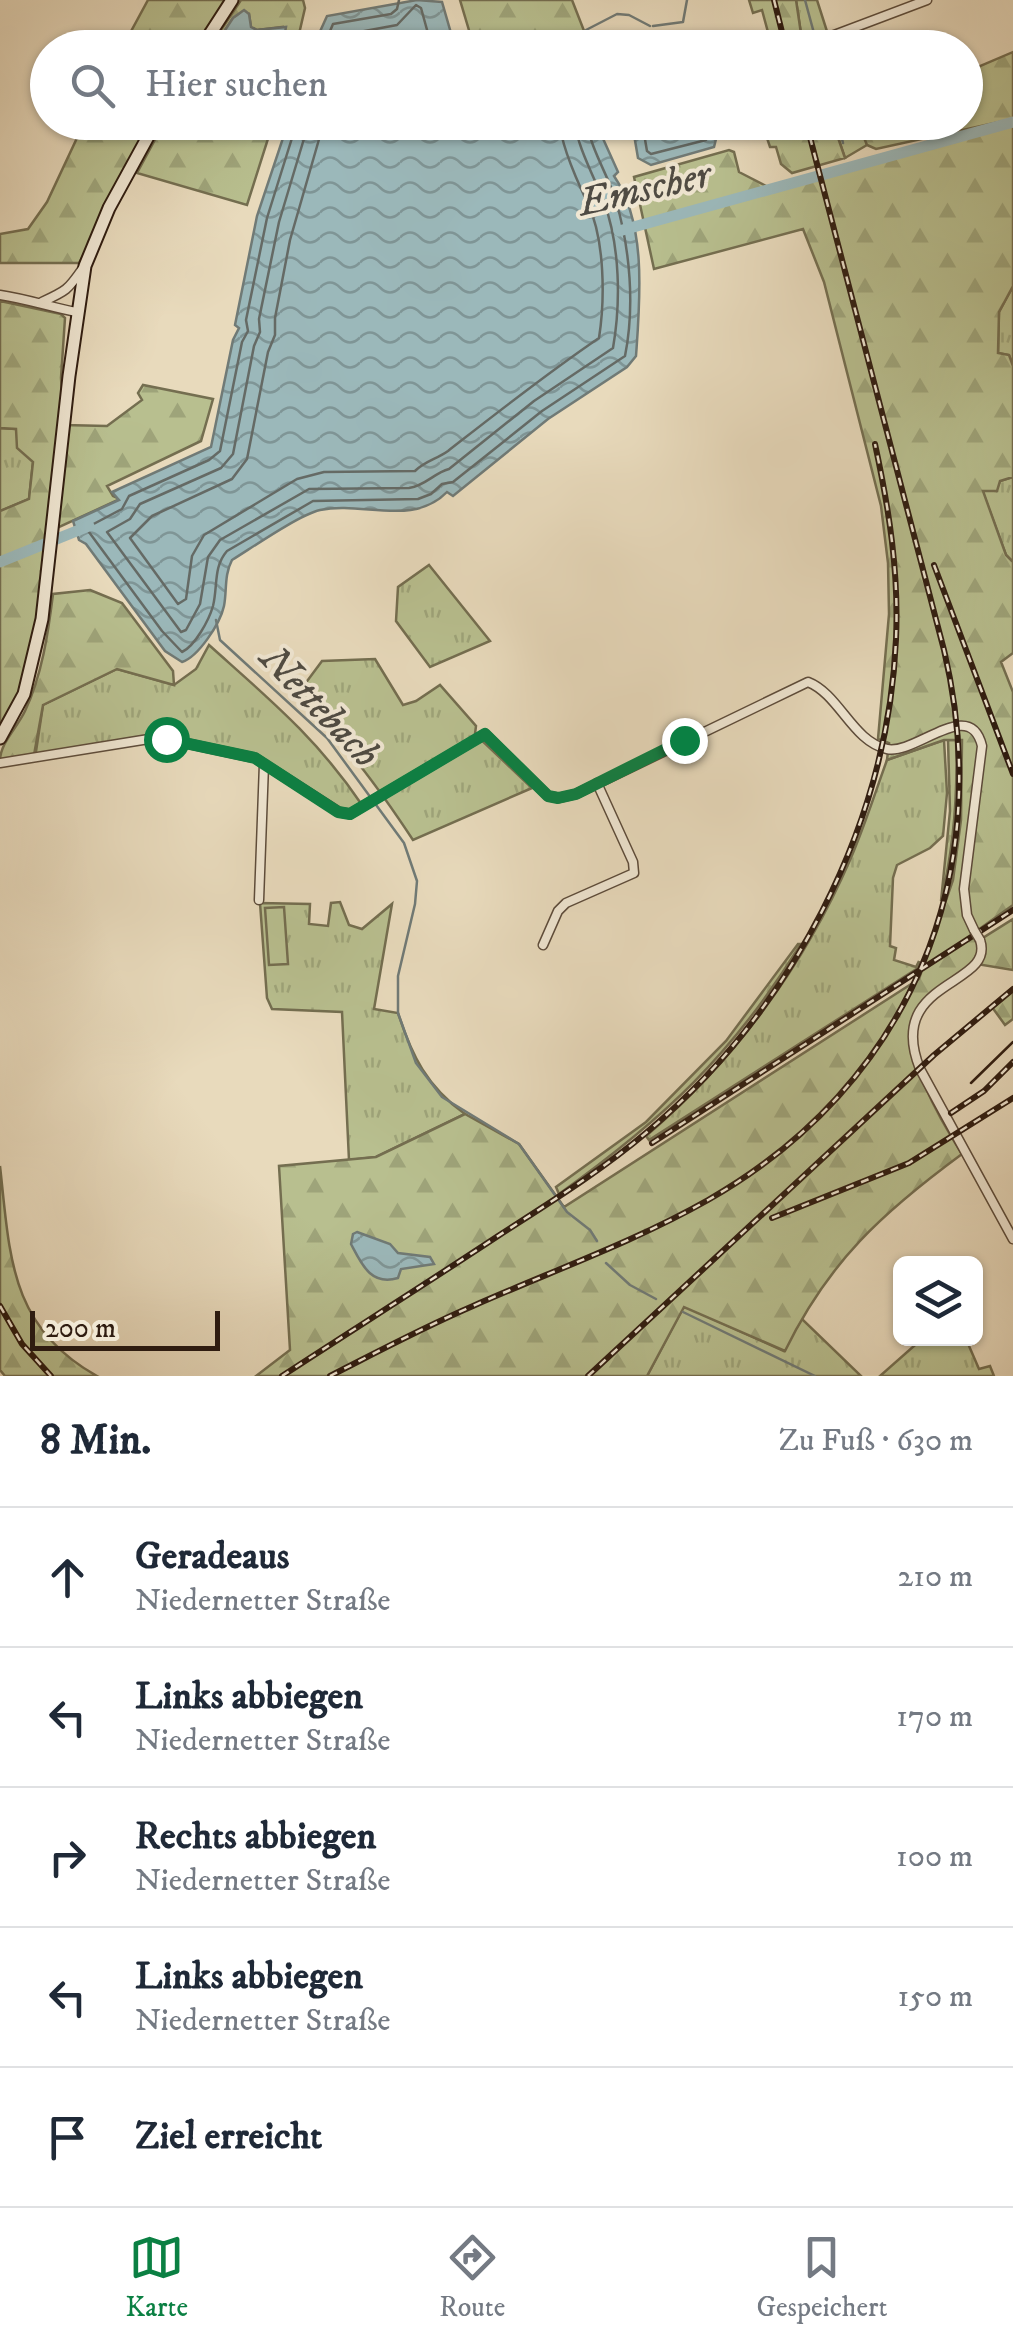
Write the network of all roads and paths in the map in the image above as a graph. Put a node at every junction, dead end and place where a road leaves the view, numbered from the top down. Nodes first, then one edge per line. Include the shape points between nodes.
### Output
1 (232, 0) edge
2 (926, 0) edge
3 (213, 30) edge
4 (847, 30) edge
5 (146, 140) edge
6 (85, 266) junction
7 (0, 295) edge
8 (47, 300) junction
9 (77, 308) junction
10 (0, 738) edge
11 (0, 764) edge
12 (264, 764) junction
13 (597, 783) junction
14 (258, 900) dead end
15 (543, 945) dead end
16 (1013, 1239) edge

1 - 3 main road
2 - 4 street
5 - 6 main road
6 - 8 street via 69,289
6 - 9 main road
7 - 8 street
8 - 9 street
9 - 10 main road via 49,565 29,679
11 - 12 street via 155,738
12 - 13 street via 350,814 485,734 548,796 568,796
12 - 14 street
13 - 15 street via 634,874 566,903
13 - 16 street, bridge via 808,682 885,748 972,727 982,746 964,890 966,915 983,951 977,964 926,1001 912,1046

